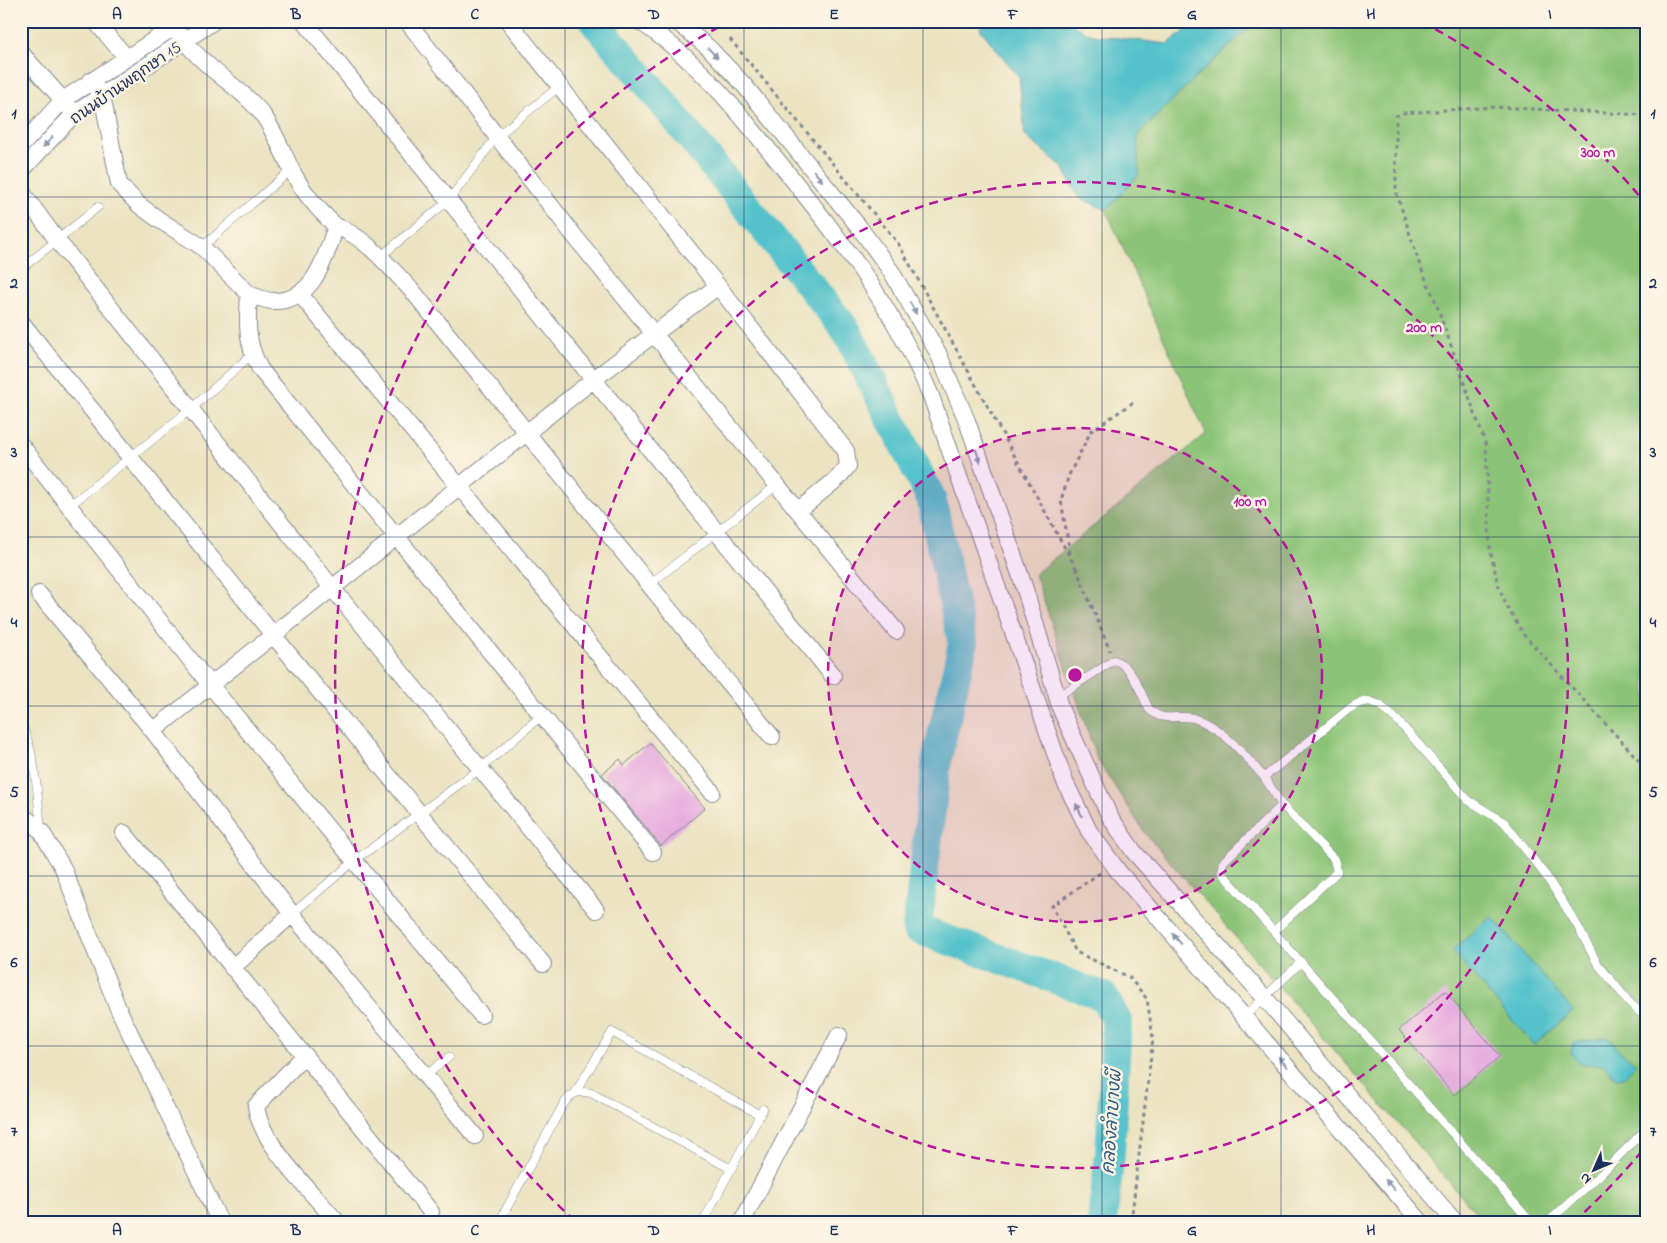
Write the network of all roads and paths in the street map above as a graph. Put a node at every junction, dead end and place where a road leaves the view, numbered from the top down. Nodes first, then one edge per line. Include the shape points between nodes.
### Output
1 (95, 21) edge
2 (214, 21) edge
3 (304, 21) edge
4 (407, 21) edge
5 (508, 21) edge
6 (639, 21) edge
7 (676, 21) edge
8 (178, 25) edge
9 (184, 42) junction
10 (21, 53) edge
11 (126, 57) junction
12 (90, 82) junction
13 (560, 86) junction
14 (102, 95) junction
15 (63, 100) junction
16 (74, 114) junction
17 (1646, 115) edge
18 (497, 136) junction
19 (21, 146) edge
20 (291, 170) junction
21 (21, 171) edge
22 (21, 191) edge
23 (449, 200) junction
24 (98, 207) dead end
25 (336, 226) junction
26 (57, 240) junction
27 (202, 247) junction
28 (380, 257) junction
29 (21, 269) edge
30 (718, 286) junction
31 (299, 293) junction
32 (249, 294) junction
33 (21, 322) edge
34 (654, 335) junction
35 (252, 354) junction
36 (594, 379) junction
37 (1134, 401) dead end
38 (191, 409) junction
39 (528, 433) junction
40 (21, 445) edge
41 (131, 458) junction
42 (777, 485) junction
43 (461, 486) junction
44 (69, 506) junction
45 (798, 511) junction
46 (717, 532) junction
47 (397, 537) junction
48 (650, 584) junction
49 (333, 589) junction
50 (39, 594) dead end
51 (896, 631) dead end
52 (274, 636) junction
53 (1114, 660) junction
54 (833, 676) dead end
55 (211, 686) junction
56 (1057, 697) junction
57 (542, 715) junction
58 (21, 722) edge
59 (153, 731) junction
60 (772, 737) dead end
61 (480, 768) junction
62 (1646, 768) edge
63 (1264, 777) junction
64 (712, 792) dead end
65 (1282, 805) junction
66 (21, 814) edge
67 (420, 814) junction
68 (41, 831) junction
69 (124, 833) dead end
70 (653, 852) dead end
71 (354, 861) junction
72 (1113, 864) junction
73 (596, 910) dead end
74 (292, 914) junction
75 (1274, 930) junction
76 (1301, 962) junction
77 (543, 964) dead end
78 (232, 968) junction
79 (1264, 998) junction
80 (481, 1015) dead end
81 (1244, 1017) junction
82 (1646, 1018) edge
83 (839, 1035) dead end
84 (305, 1056) junction
85 (449, 1057) dead end
86 (425, 1076) junction
87 (574, 1093) junction
88 (1646, 1129) edge
89 (476, 1136) dead end
90 (731, 1169) junction
91 (431, 1212) dead end
92 (220, 1222) edge
93 (337, 1222) edge
94 (499, 1222) edge
95 (703, 1222) edge
96 (742, 1222) edge
97 (1132, 1222) edge
98 (1422, 1222) edge
99 (1455, 1222) edge
100 (1531, 1222) edge
101 (1548, 1222) edge

1 - 11 street
2 - 9 street, ถนนบ้านพฤกษา 15
3 - 23 street
4 - 18 street
5 - 13 street
72 -> 6 street via 1089,831 1064,782 931,396 914,355 891,314 840,237 733,106 691,61
7 -> 56 street via 709,48 744,85 859,227 915,311 938,353 967,421 1024,586
8 - 9 street
8 - 11 street, ถนนบ้านพฤกษา 15
9 - 14 street, ถนนบ้านพฤกษา 15
9 - 20 street via 226,81 248,95 272,131
10 - 15 street
11 - 12 street, ถนนบ้านพฤกษา 15
12 - 14 street
12 - 15 street, ถนนบ้านพฤกษา 15
13 - 18 lane
13 - 30 street
14 - 16 street, ถนนบ้านพฤกษา 15
14 - 27 street via 119,184 139,205
15 - 16 street
15 - 19 street, ถนนบ้านพฤกษา 15
16 -> 21 street, ถนนบ้านพฤกษา 15
17 - 62 path via 1494,107 1402,113 1396,116 1395,154 1396,191 1404,217 1486,445 1490,550 1507,607 1547,663
18 - 23 lane
18 - 34 street
20 - 25 street via 320,212
20 - 27 lane
22 - 26 street
23 - 28 lane
23 - 36 street
24 - 26 lane
25 - 28 street via 355,235
25 - 31 street via 317,276
26 - 29 lane
26 - 38 street
27 - 32 street
28 - 39 street via 415,294
30 - 34 street
30 - 45 street via 846,451 848,466
31 - 32 street via 276,302
31 - 43 street
32 - 35 street via 247,330
33 - 41 street
34 - 36 street
34 - 42 street
35 - 38 lane
35 - 47 street via 260,369
36 - 39 street
36 - 46 street
37 - 53 path via 1091,431 1069,475 1061,500 1068,549
38 - 41 lane
38 - 49 street
39 - 43 street
39 - 48 street
40 - 44 street
41 - 44 lane
41 - 52 street
42 - 45 street
42 - 46 lane
43 - 47 street
43 - 64 street
44 - 55 street
45 - 51 street
46 - 48 lane
46 - 54 street
47 - 49 street
47 - 57 street
48 - 60 street
49 - 52 street
49 - 61 street
50 - 59 street
52 - 55 street
52 - 67 street
53 - 56 lane
53 - 63 lane via 1129,671 1154,714 1163,718 1192,718 1210,726 1231,741
55 - 59 street
55 - 71 street
56 - 79 street via 1110,817 1134,852
57 - 61 lane
57 - 70 street
58 - 68 lane via 30,742 36,773
59 - 74 street
61 - 67 lane
61 - 73 street
63 - 65 lane
63 - 82 lane via 1359,703 1369,701 1380,705 1468,800 1505,823 1546,876 1597,963
65 - 75 lane via 1221,866 1221,872
65 - 75 lane via 1334,859 1337,868
66 - 68 street
67 - 71 lane
67 - 77 street
68 - 92 street via 63,868 117,1006
69 - 78 street
71 - 74 lane
71 - 80 street
81 -> 72 street
72 - 97 path via 1052,906 1076,952 1129,977 1146,1000 1153,1038
74 - 78 street
74 - 86 street
75 - 76 lane
76 - 79 lane
76 - 100 lane
78 - 84 street
79 - 81 lane
79 - 99 street
98 -> 81 street
83 - 96 street
84 - 91 street
84 - 93 street via 256,1106 257,1119 266,1137
85 - 86 lane
86 - 89 street
87 - 90 lane via 580,1090 591,1093
87 - 90 lane via 612,1032 761,1112
87 - 94 lane via 563,1105
88 - 101 lane
90 - 95 lane

